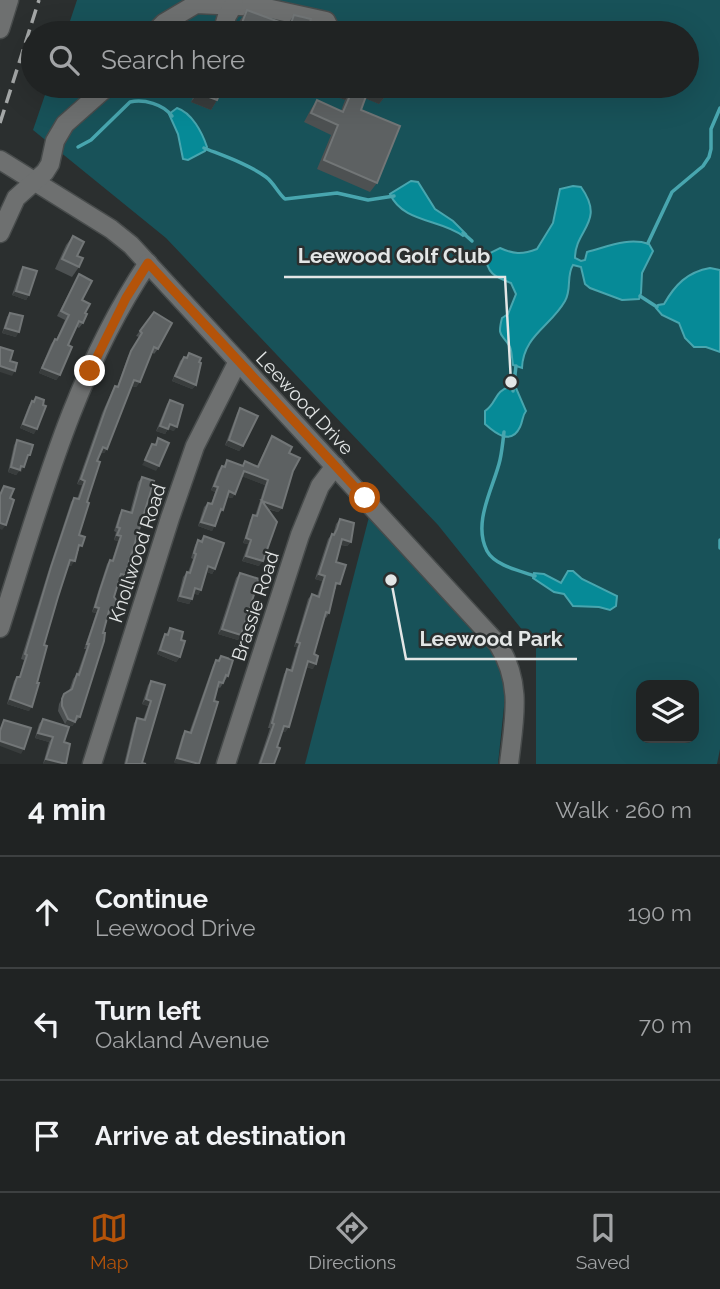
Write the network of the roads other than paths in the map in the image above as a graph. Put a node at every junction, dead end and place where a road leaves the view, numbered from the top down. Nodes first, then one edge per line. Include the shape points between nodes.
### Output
1 (9, 0) edge
2 (234, 4) junction
3 (167, 21) edge
4 (226, 21) edge
5 (326, 21) edge
6 (0, 29) edge
7 (94, 98) edge
8 (5, 163) edge
9 (35, 181) junction
10 (2, 227) edge
11 (148, 263) junction
12 (237, 360) junction
13 (335, 466) junction
14 (0, 628) edge
15 (92, 764) edge
16 (226, 764) edge
17 (509, 764) edge

1 - 6 street
2 - 3 street via 196,4
2 - 4 street
2 - 5 street
7 - 9 street via 65,124 50,164
8 - 9 street, Leewood Drive
8 - 10 street
9 - 10 street via 16,198
9 - 11 street, Leewood Drive via 111,229
11 - 12 street, Leewood Drive
11 - 14 street via 75,402
12 - 13 street, Leewood Drive
12 - 15 street, Knollwood Road via 191,458
13 - 16 street, Brassie Road via 320,486 300,534
13 - 17 street, Leewood Drive via 507,657 516,687

